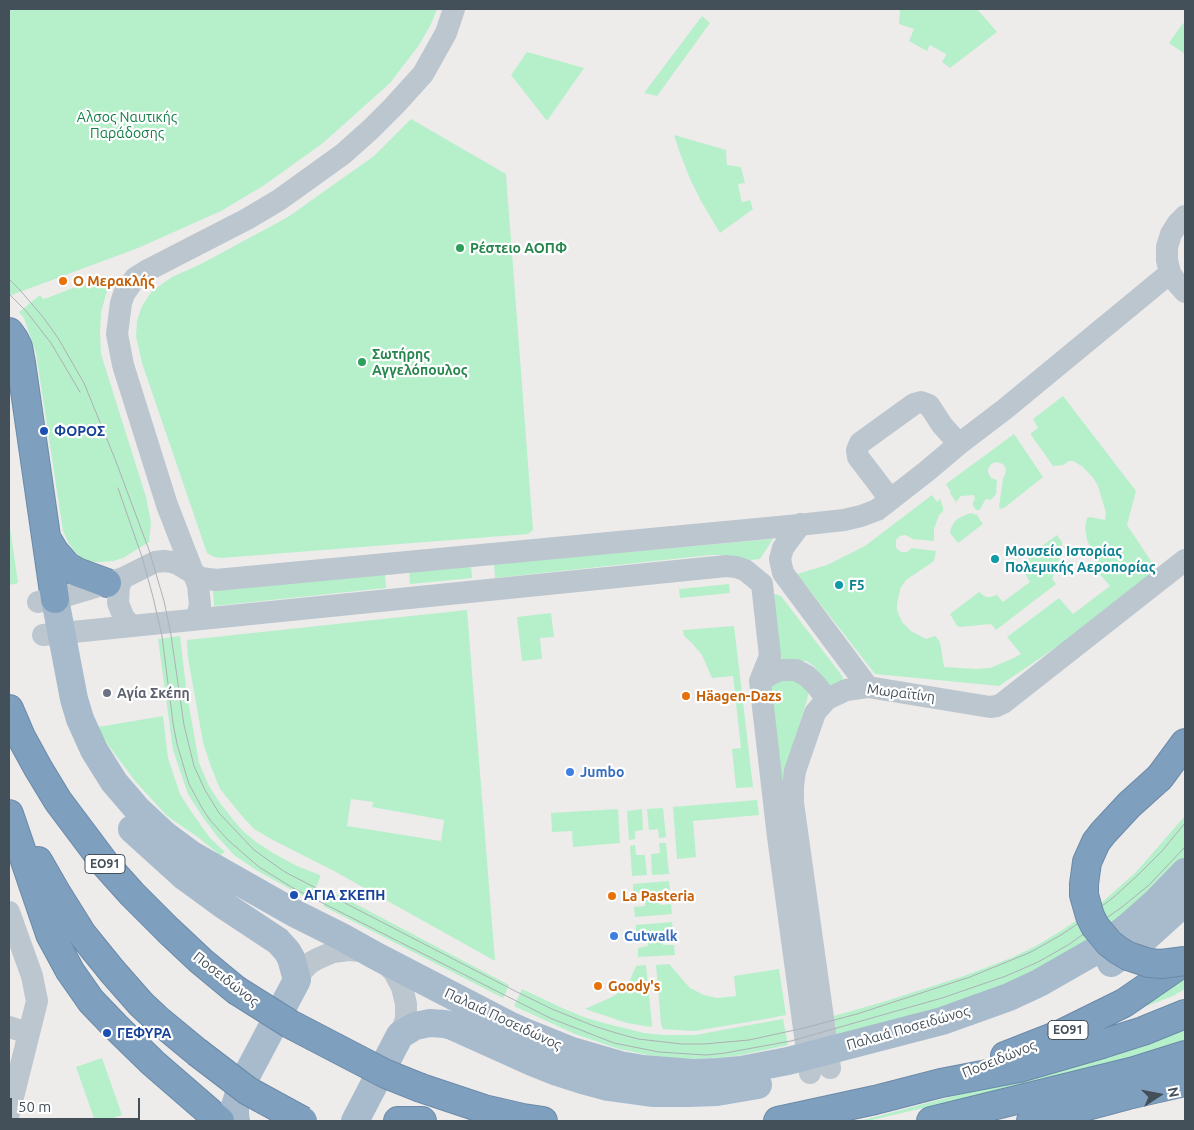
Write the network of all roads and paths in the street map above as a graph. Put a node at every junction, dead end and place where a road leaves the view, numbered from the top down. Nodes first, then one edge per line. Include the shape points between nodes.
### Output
1 (454, 9) edge
2 (1185, 216) edge
3 (1170, 273) junction
4 (1185, 292) edge
5 (9, 332) edge
6 (9, 411) edge
7 (959, 444) junction
8 (890, 499) junction
9 (167, 505) junction
10 (801, 524) junction
11 (47, 538) junction
12 (480, 555) junction
13 (1185, 560) edge
14 (155, 562) junction
15 (398, 562) junction
16 (783, 573) junction
17 (194, 575) junction
18 (115, 581) junction
19 (762, 584) junction
20 (484, 590) junction
21 (403, 598) junction
22 (46, 600) junction
23 (194, 619) junction
24 (132, 626) junction
25 (52, 634) junction
26 (760, 681) junction
27 (868, 687) junction
28 (827, 700) junction
29 (9, 709) edge
30 (1185, 743) edge
31 (9, 804) edge
32 (9, 814) edge
33 (785, 818) junction
34 (1185, 872) edge
35 (1185, 902) edge
36 (9, 912) edge
37 (376, 956) junction
38 (1185, 961) edge
39 (297, 980) junction
40 (1185, 1014) edge
41 (19, 1030) edge
42 (400, 1034) junction
43 (1185, 1055) edge
44 (819, 1062) junction
45 (1185, 1070) edge
46 (941, 1082) junction
47 (1185, 1082) edge
48 (1128, 1095) junction
49 (1185, 1096) edge
50 (9, 1113) edge
51 (220, 1121) edge
52 (236, 1121) edge
53 (303, 1121) edge
54 (355, 1121) edge
55 (398, 1121) edge
56 (422, 1121) edge
57 (543, 1121) edge
58 (778, 1121) edge
59 (931, 1121) edge
60 (1031, 1121) edge
61 (1093, 1121) edge

1 - 9 street via 446,33 423,74 343,154 279,200 146,271 128,287 119,313 119,346
2 - 3 street via 1171,234 1167,247
3 - 4 street
3 - 7 street
5 - 11 highway via 22,363
6 - 22 highway
7 - 8 street
7 - 8 street via 929,406 921,402 860,443 856,450 858,457
8 - 10 street via 877,510 861,516
9 - 14 street via 163,543
9 - 17 street
10 - 12 street
10 - 16 street via 783,548 780,559
11 - 18 highway via 67,566
11 - 22 highway
12 - 15 street
12 - 20 street
13 - 27 street, Μωραϊτίνη via 997,706
14 - 17 street via 178,564
14 - 18 street
15 - 17 street via 216,580
15 - 21 street
16 - 19 street
16 - 27 street
17 - 23 street via 200,605
18 - 22 street
18 - 24 street via 119,586 118,603 124,618
19 - 20 street via 745,570 726,566
19 - 26 street, Μωραϊτίνη via 770,656
20 - 21 street
21 - 23 street
22 - 25 main road, Παλαιά Ποσειδώνος
23 - 24 street
24 - 25 street
25 - 37 main road, Παλαιά Ποσειδώνος via 80,719 94,750 114,782 138,810 192,854
25 - 39 main road, Παλαιά Ποσειδώνος via 53,687 63,723 79,759 100,792 124,821 185,877 278,941 291,958
26 - 28 street via 782,670 796,670 807,676
26 - 33 street, Μωραϊτίνη
27 - 28 street, Μωραϊτίνη via 846,690
28 - 33 street, Μωραϊτίνη via 815,713 795,771
29 - 57 highway, Ποσειδώνος / ΕΟ91, bridge via 21,737 58,801 106,865 168,930 236,990 290,1024 386,1074 451,1099
30 - 38 highway, bridge via 1160,777 1096,842 1087,862 1084,884 1084,895 1095,926 1118,950 1150,963
31 - 53 highway, bridge via 34,855 82,934 141,1004 248,1091
32 - 51 highway via 50,934 70,971 91,1001 115,1026
33 - 44 street, Μωραϊτίνη
34 - 44 main road, Παλαιά Ποσειδώνος via 1150,908 1102,947 1039,983 1009,997
35 - 44 main road, Παλαιά Ποσειδώνος via 1142,941 1049,998 948,1036
36 - 41 street via 32,976 37,1002
37 - 39 street via 360,951 333,952 310,963
37 - 42 street via 394,972 402,987 406,1019
37 - 44 main road, Παλαιά Ποσειδώνος via 526,1033 572,1051 620,1064 668,1072 717,1072 788,1061
38 - 46 highway, Ποσειδώνος / ΕΟ91 via 1124,1003 1091,1020
39 - 52 main road via 242,1084 235,1106
40 - 46 highway, Ποσειδώνος / ΕΟ91 via 1143,1032 1067,1055 1020,1068
41 - 50 street
42 - 44 main road, Παλαιά Ποσειδώνος via 422,1024 445,1024 582,1080 652,1093 689,1094 744,1088
42 - 54 main road
43 - 59 highway via 1134,1071
45 - 48 highway
46 - 58 highway, Ποσειδώνος / ΕΟ91
47 - 48 highway
48 - 60 highway
49 - 61 highway
55 - 56 highway

